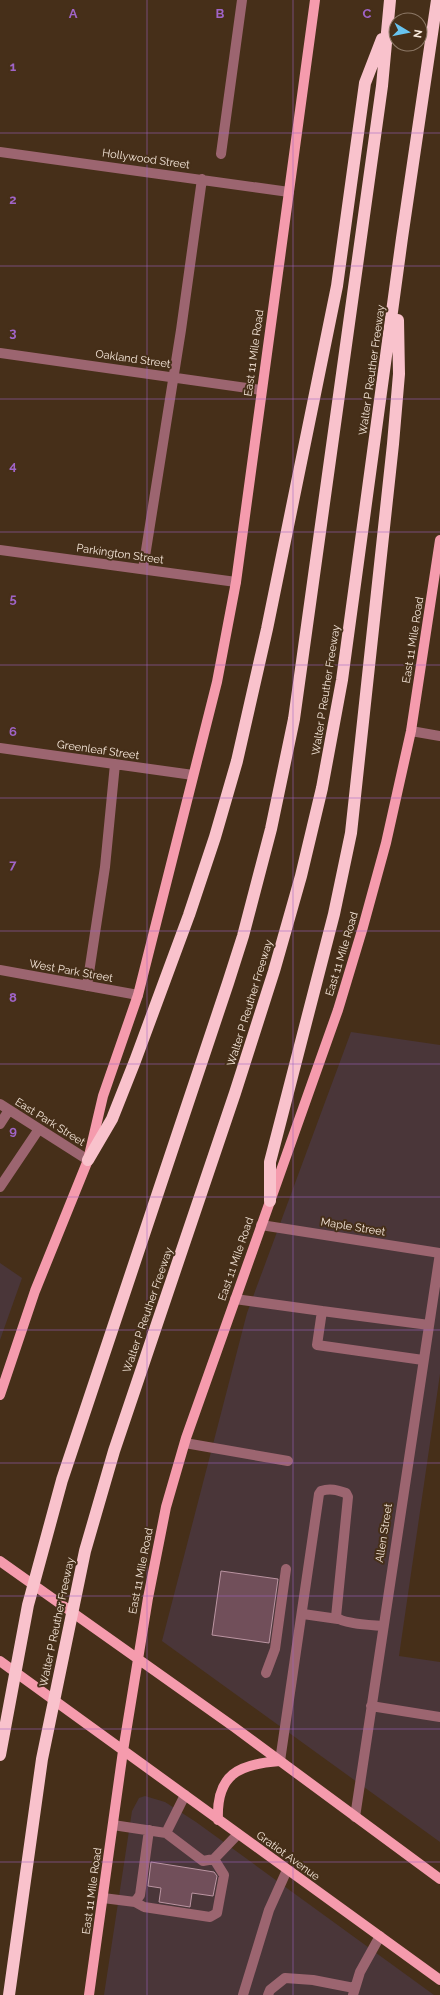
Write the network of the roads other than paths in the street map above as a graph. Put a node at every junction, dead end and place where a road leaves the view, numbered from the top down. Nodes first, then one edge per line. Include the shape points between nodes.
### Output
1 (242, 0) edge
2 (314, 0) edge
3 (390, 0) edge
4 (436, 0) edge
5 (389, 12) edge
6 (388, 26) joint
7 (0, 152) edge
8 (221, 154) dead end
9 (202, 179) junction
10 (289, 192) junction
11 (397, 280) junction
12 (0, 353) edge
13 (172, 376) junction
14 (262, 390) junction
15 (440, 540) edge
16 (0, 550) edge
17 (143, 569) junction
18 (236, 582) junction
19 (411, 731) junction
20 (440, 736) edge
21 (0, 748) edge
22 (114, 764) junction
23 (193, 775) junction
24 (0, 970) edge
25 (87, 986) junction
26 (138, 995) junction
27 (4, 1107) edge
28 (0, 1124) edge
29 (39, 1129) junction
30 (88, 1160) junction
31 (0, 1187) edge
32 (270, 1201) junction
33 (261, 1225) junction
34 (440, 1253) edge
35 (235, 1299) junction
36 (322, 1311) junction
37 (429, 1325) junction
38 (423, 1360) junction
39 (0, 1395) edge
40 (185, 1443) junction
41 (288, 1461) dead end
42 (0, 1562) edge
43 (286, 1569) dead end
44 (302, 1614) junction
45 (338, 1619) junction
46 (382, 1626) junction
47 (138, 1659) junction
48 (0, 1661) edge
49 (266, 1673) dead end
50 (371, 1706) junction
51 (440, 1717) edge
52 (123, 1751) junction
53 (0, 1755) edge
54 (280, 1760) junction
55 (184, 1795) junction
56 (354, 1817) junction
57 (218, 1820) junction
58 (113, 1825) junction
59 (149, 1830) junction
60 (166, 1833) junction
61 (238, 1834) junction
62 (214, 1859) junction
63 (287, 1870) junction
64 (440, 1879) edge
65 (103, 1898) junction
66 (135, 1902) junction
67 (380, 1936) junction
68 (440, 1980) edge
69 (353, 1991) edge
70 (9, 1995) edge
71 (89, 1995) edge
72 (243, 1995) edge
73 (268, 1995) edge

1 - 8 street
2 - 10 main road, East 11 Mile Road
3 - 5 highway
4 - 11 highway, Walter P Reuther Freeway
6 - 30 highway via 365,83 337,286 267,629 237,761 189,915 135,1061 112,1119
6 - 53 highway via 382,86 302,667 275,815 230,977 62,1480 28,1605
7 - 9 street, Hollywood Street
9 - 10 street, Hollywood Street
9 - 13 street
10 - 14 main road, East 11 Mile Road
11 - 32 highway via 399,374 351,832 334,914 270,1162
11 - 70 highway, Walter P Reuther Freeway via 342,680 322,788 301,876 274,971 114,1451 85,1551 42,1759
12 - 13 street, Oakland Street
13 - 14 street, Oakland Street
13 - 17 street
14 - 18 main road, East 11 Mile Road
15 - 19 main road, East 11 Mile Road
16 - 17 street, Parkington Street
17 - 18 street, Parkington Street
18 - 23 main road, East 11 Mile Road via 217,682
19 - 20 street
19 - 32 main road, East 11 Mile Road via 386,843 363,927 338,1010
21 - 22 street, Greenleaf Street
22 - 23 street, Greenleaf Street
22 - 25 street via 105,868
23 - 26 main road, East 11 Mile Road
24 - 25 street, West Park Street
25 - 26 street, West Park Street
26 - 30 main road, East 11 Mile Road via 103,1096
27 - 28 street
27 - 29 street, East Park Street
29 - 30 street, East Park Street
29 - 31 street
30 - 39 main road, East 11 Mile Road via 35,1291
32 - 33 main road, East 11 Mile Road
33 - 34 street, Maple Street
33 - 35 main road, East 11 Mile Road
34 - 37 street, Allen Street
35 - 36 street
35 - 40 main road, East 11 Mile Road
36 - 37 street
36 - 38 street via 316,1345
37 - 38 street, Allen Street
38 - 46 street, Allen Street
40 - 41 street
40 - 47 main road, East 11 Mile Road via 166,1508
42 - 47 main road
43 - 49 street via 275,1649
44 - 45 street
44 - 45 street via 319,1494 324,1490 338,1490 346,1493 348,1497 335,1614
44 - 54 street
45 - 46 street
46 - 50 street, Allen Street
47 - 52 main road, East 11 Mile Road
47 - 54 main road
48 - 52 main road, Gratiot Avenue
50 - 51 street
50 - 56 street, Allen Street
52 - 55 main road, Gratiot Avenue
52 - 58 main road, East 11 Mile Road
54 - 56 main road
54 - 57 main road via 250,1765 230,1775 223,1784 220,1794
55 - 57 main road, Gratiot Avenue
55 - 60 street
56 - 64 main road
57 - 61 main road, Gratiot Avenue
58 - 59 street
58 - 65 main road, East 11 Mile Road
59 - 60 street
59 - 66 street via 140,1895
60 - 62 street via 203,1861
61 - 62 street
61 - 63 main road, Gratiot Avenue
62 - 66 street via 224,1875 217,1913 210,1917 144,1907
63 - 67 main road, Gratiot Avenue
63 - 72 street via 270,1910
65 - 66 street
65 - 71 main road, East 11 Mile Road
67 - 68 main road, Gratiot Avenue
67 - 69 street
69 - 73 street via 313,1980 285,1978 270,1990

